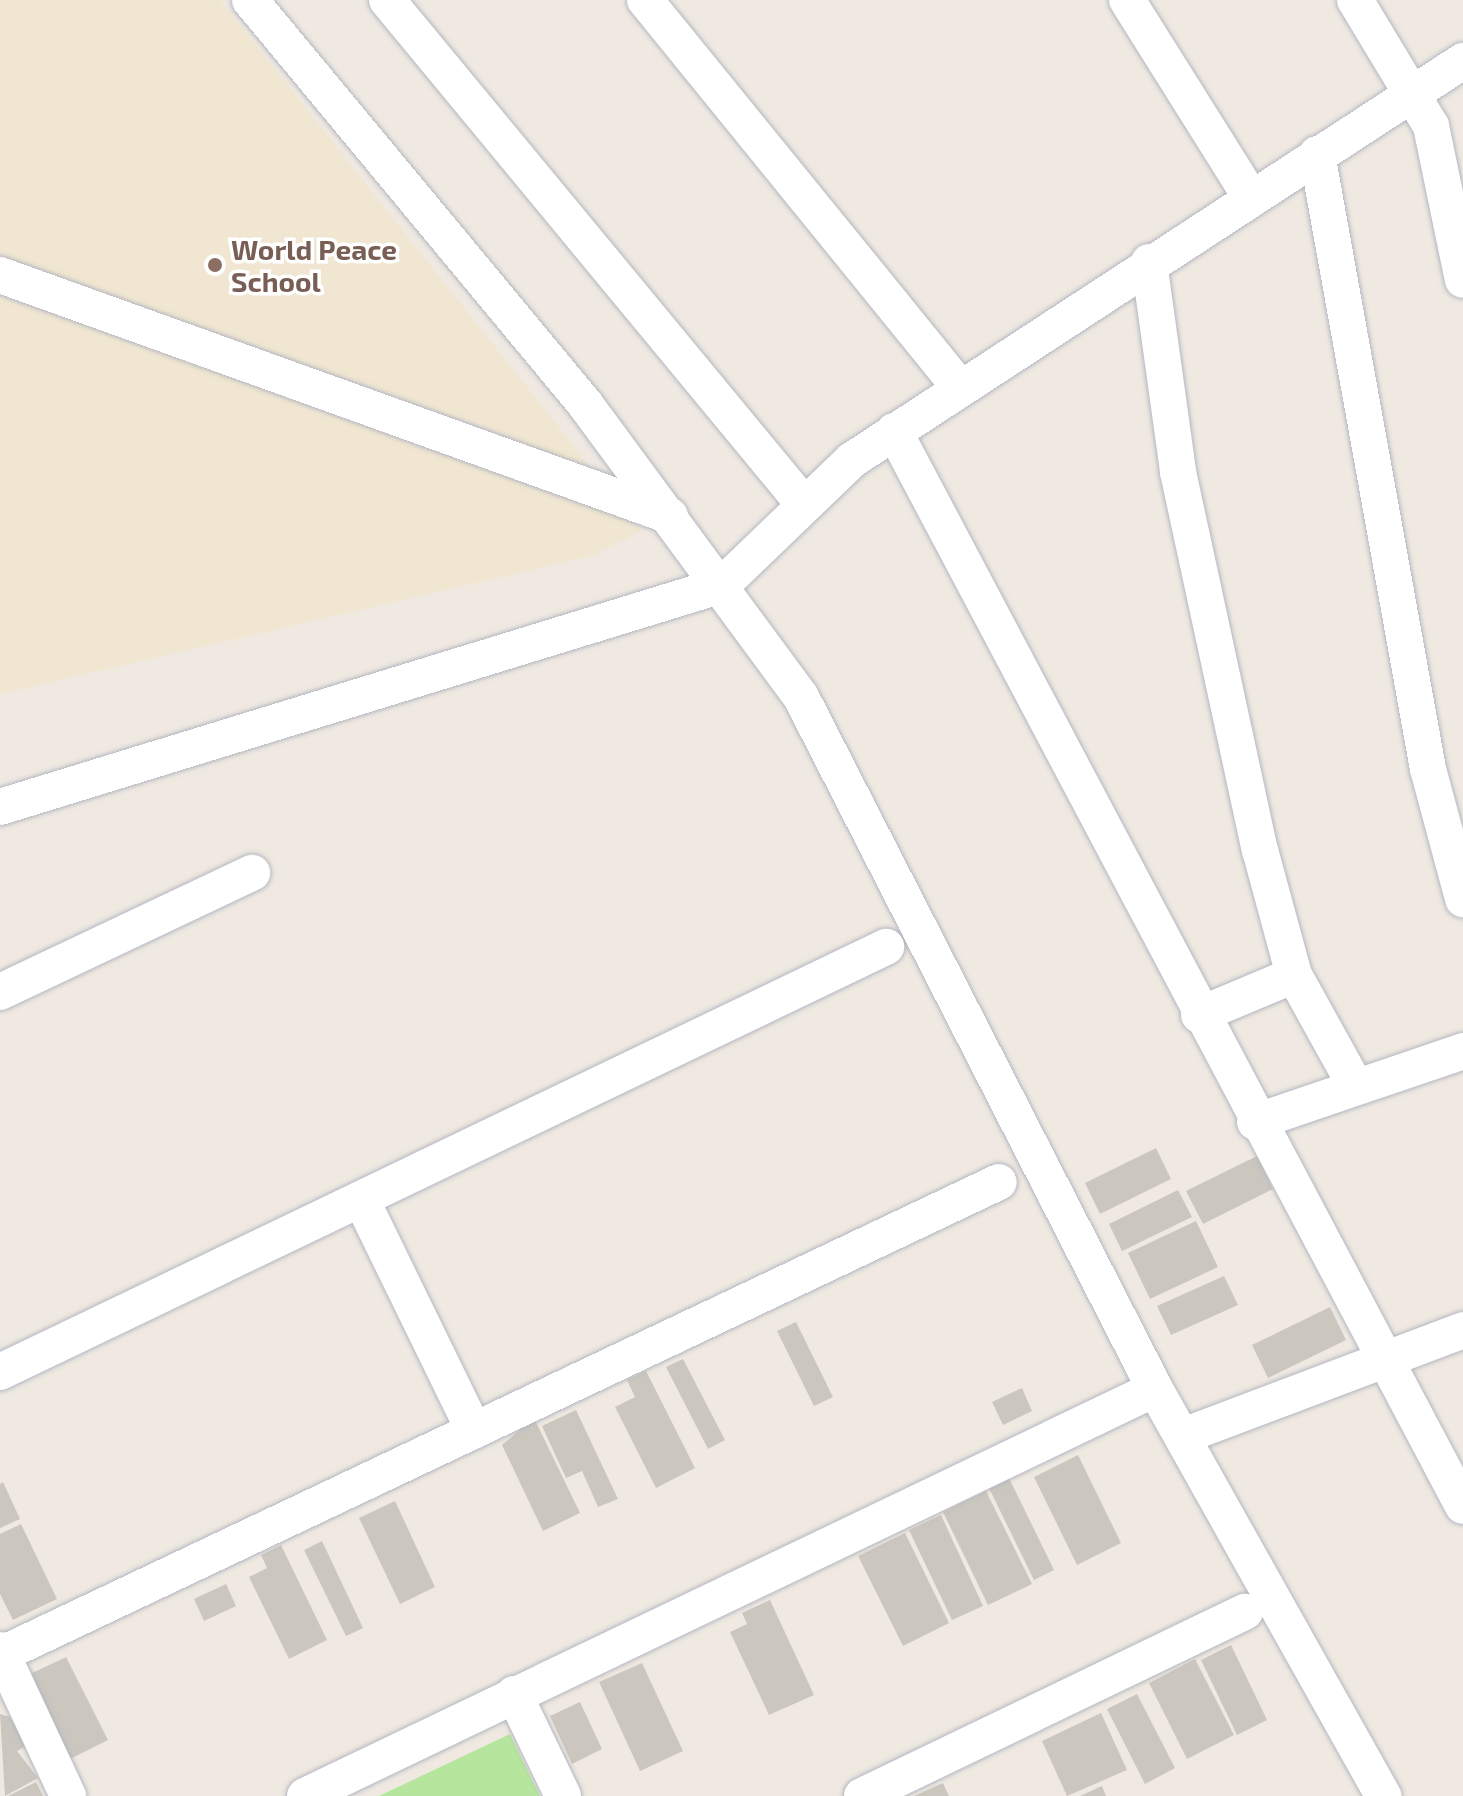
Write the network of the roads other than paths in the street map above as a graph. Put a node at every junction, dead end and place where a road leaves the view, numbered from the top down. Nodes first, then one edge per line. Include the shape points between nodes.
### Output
1 (250, 0) edge
2 (387, 0) edge
3 (645, 0) edge
4 (1127, 0) edge
5 (1355, 0) edge
6 (1463, 61) edge
7 (1415, 94) junction
8 (1317, 154) junction
9 (1250, 196) junction
10 (1149, 262) junction
11 (0, 275) edge
12 (1463, 280) edge
13 (960, 388) junction
14 (894, 431) junction
15 (802, 502) junction
16 (670, 516) junction
17 (722, 585) junction
18 (0, 807) edge
19 (252, 873) dead end
20 (1463, 899) edge
21 (886, 947) dead end
22 (1294, 975) junction
23 (0, 992) edge
24 (1199, 1015) junction
25 (1463, 1051) edge
26 (1356, 1087) junction
27 (1255, 1122) junction
28 (999, 1182) dead end
29 (361, 1199) junction
30 (1463, 1330) edge
31 (1385, 1360) junction
32 (0, 1372) edge
33 (1155, 1389) junction
34 (474, 1431) junction
35 (1183, 1436) junction
36 (1463, 1506) edge
37 (1245, 1612) dead end
38 (1, 1653) edge
39 (514, 1694) junction
40 (68, 1796) edge
41 (305, 1796) edge
42 (563, 1796) edge
43 (862, 1796) edge
44 (1383, 1796) edge

1 - 16 street
2 - 15 street
3 - 13 street
4 - 9 street
5 - 7 street
6 - 7 street
7 - 8 street
7 - 12 street via 1443,157
8 - 9 street
8 - 20 street via 1428,769
9 - 10 street
10 - 13 street
10 - 22 street via 1206,607
11 - 16 street
13 - 14 street
14 - 15 street
14 - 24 street
15 - 17 street
16 - 17 street
17 - 18 street
17 - 33 street via 801,697 858,799
19 - 23 street
21 - 29 street
22 - 24 street
22 - 26 street
24 - 27 street
25 - 26 street
26 - 27 street
27 - 31 street
28 - 34 street
29 - 32 street
29 - 34 street
30 - 31 street
31 - 35 street
31 - 36 street
33 - 35 street
33 - 39 street
34 - 38 street
35 - 44 street
37 - 43 street
38 - 40 street
39 - 41 street
39 - 42 street

